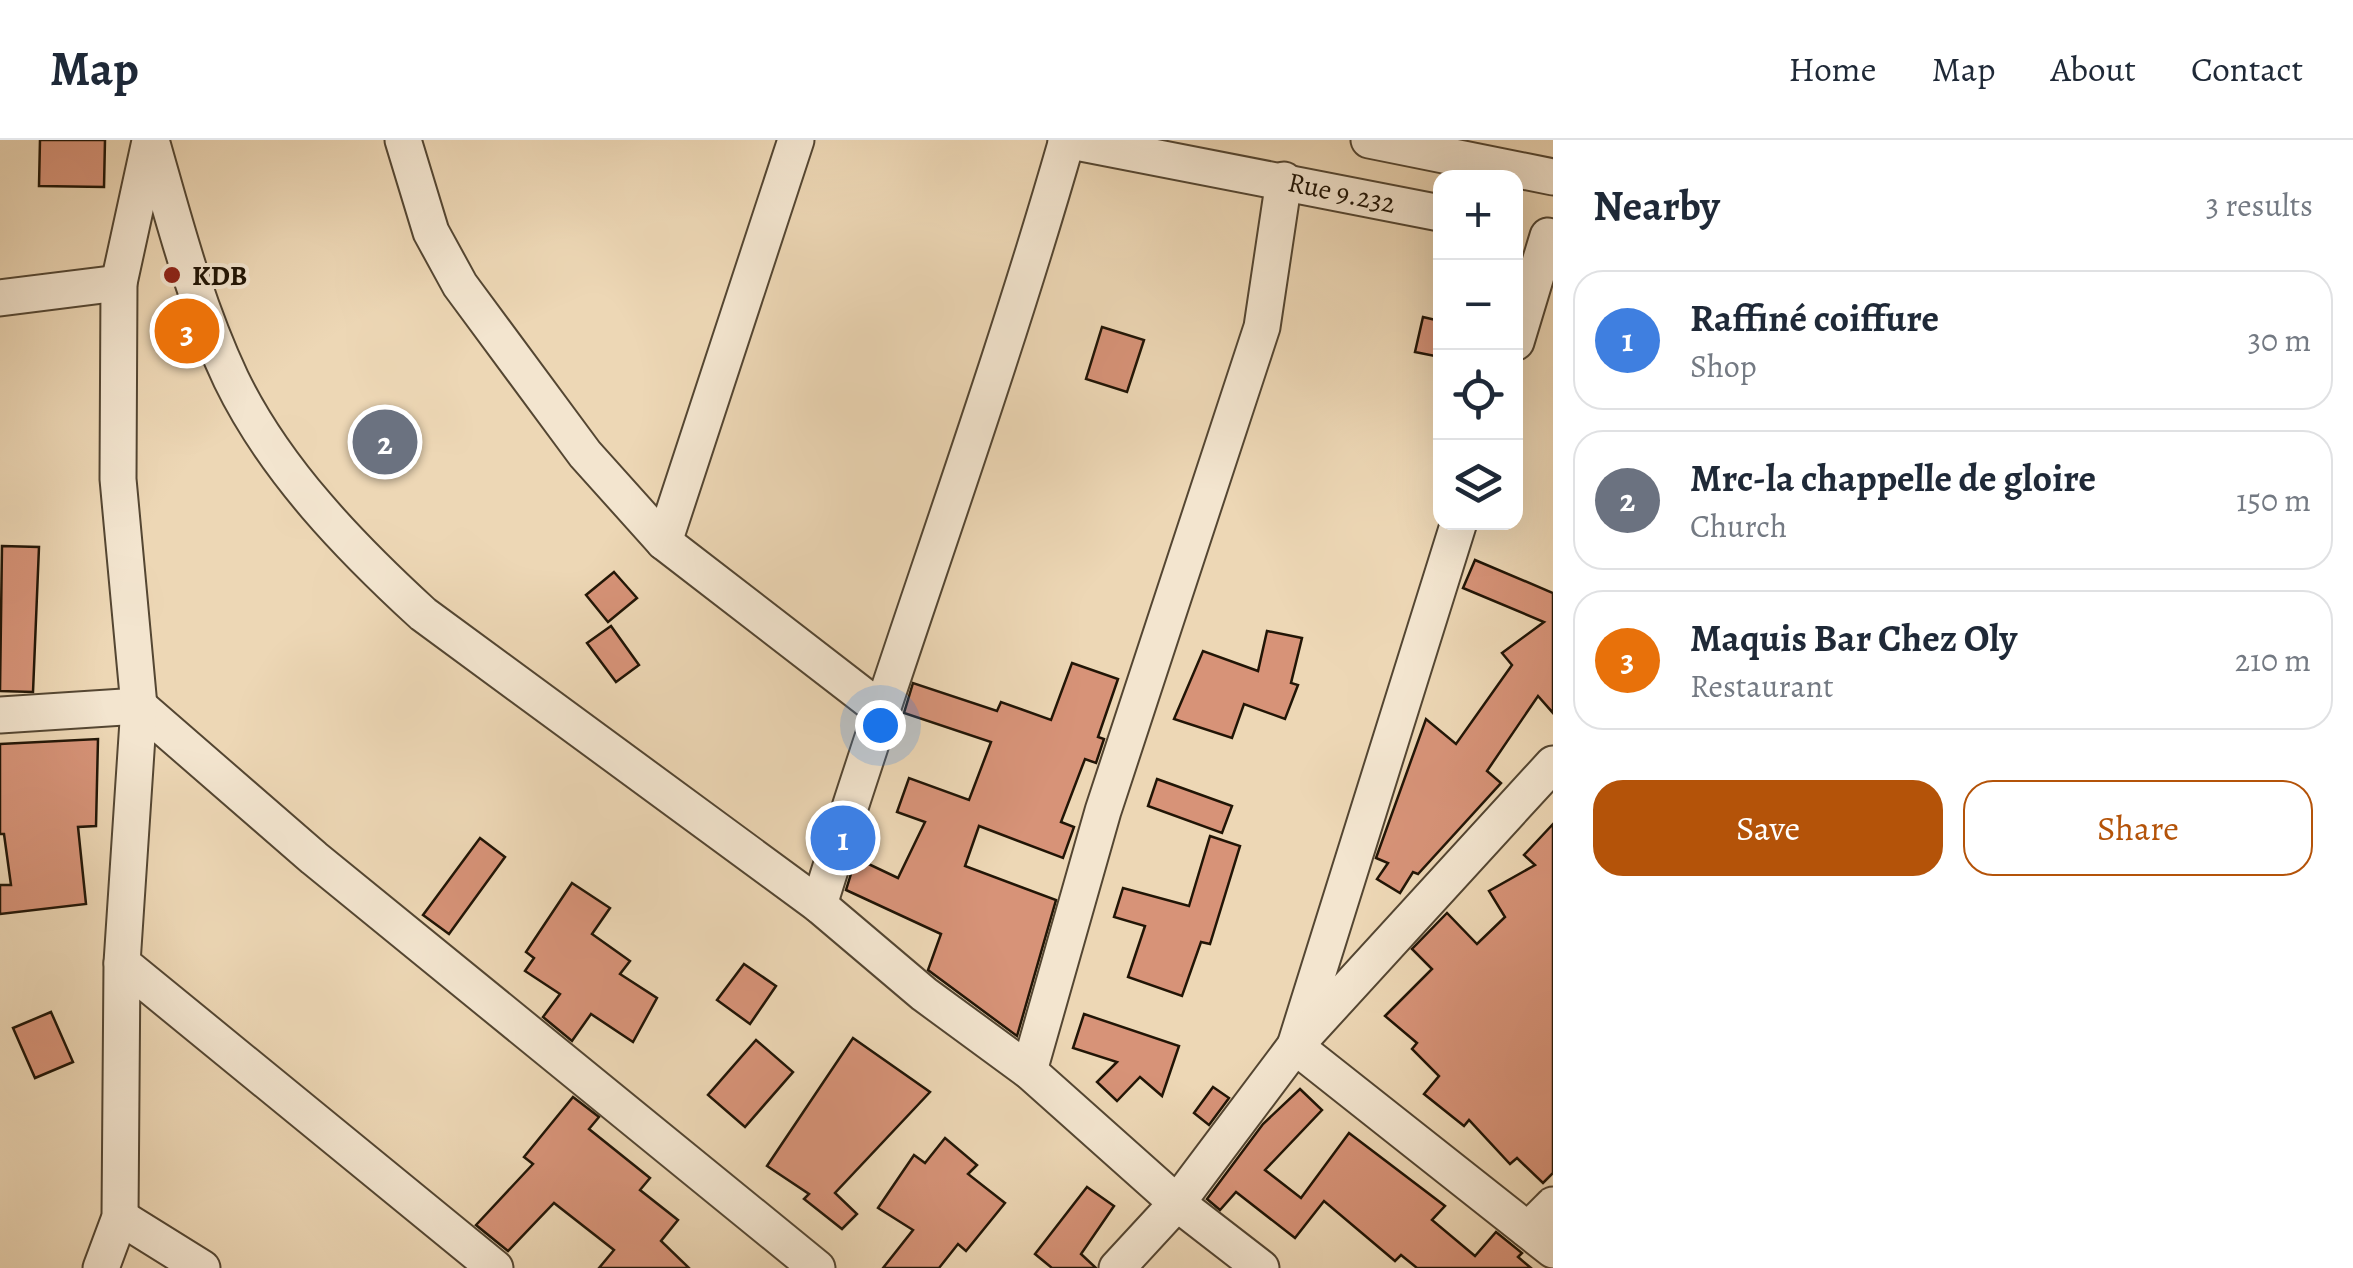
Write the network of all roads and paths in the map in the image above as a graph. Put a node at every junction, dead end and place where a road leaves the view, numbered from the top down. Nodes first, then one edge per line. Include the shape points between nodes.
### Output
1 (150, 140) edge
2 (403, 140) edge
3 (796, 140) edge
4 (1067, 140) edge
5 (1369, 140) edge
6 (1553, 177) edge
7 (1284, 180) junction
8 (1433, 212) edge
9 (1539, 234) edge
10 (118, 283) junction
11 (0, 298) edge
12 (1523, 309) edge
13 (1457, 530) edge
14 (664, 542) junction
15 (138, 706) junction
16 (880, 708) junction
17 (0, 714) edge
18 (1553, 764) edge
19 (820, 905) junction
20 (122, 963) junction
21 (1296, 1046) junction
22 (1029, 1071) junction
23 (1177, 1203) junction
24 (120, 1217) junction
25 (1545, 1228) edge
26 (101, 1268) edge
27 (202, 1268) edge
28 (495, 1268) edge
29 (817, 1268) edge
30 (1117, 1268) edge
31 (1261, 1268) edge

1 - 10 street
1 - 19 street via 190,276 232,381 307,495 424,614
2 - 14 street via 431,232 460,286 585,454
3 - 14 street
4 - 7 street, Rue 9.232
4 - 16 street via 1029,272
5 - 6 street, Rue 9.232
7 - 8 street, Rue 9.232
7 - 22 street via 1262,327 1103,811
9 - 12 street
10 - 11 street
10 - 15 street via 118,479
13 - 21 street
14 - 16 street
15 - 17 street
15 - 20 street
15 - 29 street
16 - 19 street
18 - 21 street
19 - 22 street via 924,994
20 - 24 street
20 - 28 street
21 - 23 street
21 - 25 street
22 - 23 street
23 - 30 street
23 - 31 street
24 - 26 street
24 - 27 street

